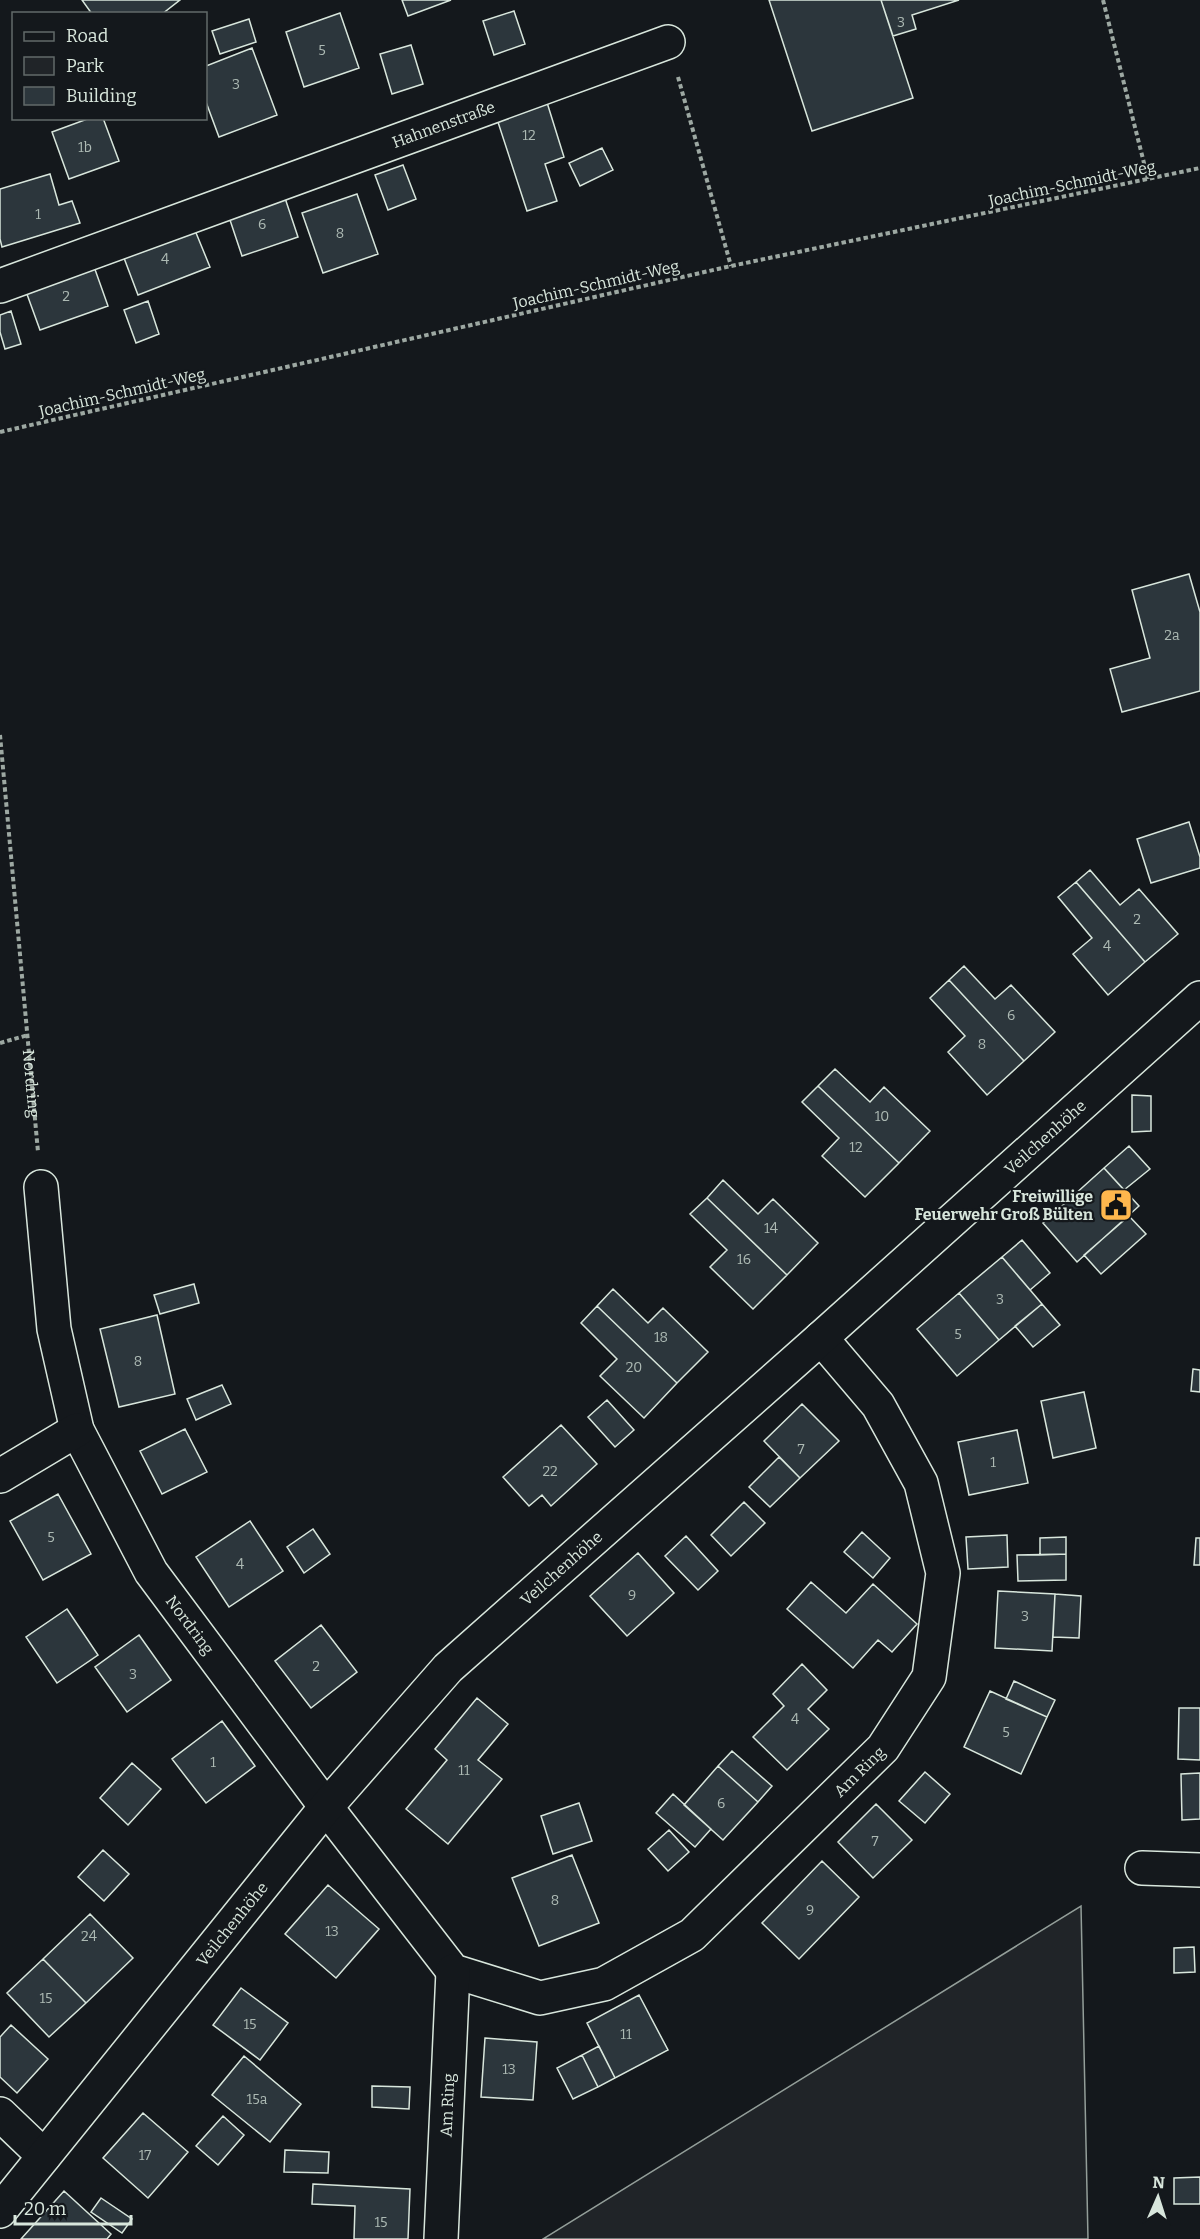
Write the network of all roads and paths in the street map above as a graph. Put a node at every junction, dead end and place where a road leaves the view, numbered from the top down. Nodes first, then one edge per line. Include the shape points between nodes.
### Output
1 (1103, 0) edge
2 (668, 42) joint
3 (1200, 168) edge
4 (1148, 179) junction
5 (731, 266) junction
6 (0, 286) edge
7 (0, 432) edge
8 (0, 735) edge
9 (1200, 998) edge
10 (28, 1035) junction
11 (0, 1043) edge
12 (41, 1187) joint
13 (821, 1338) junction
14 (77, 1430) junction
15 (0, 1476) edge
16 (326, 1807) junction
17 (1142, 1868) dead end
18 (1200, 1870) edge
19 (453, 1971) junction
20 (0, 2114) edge
21 (44, 2156) junction
22 (0, 2211) edge
23 (441, 2239) edge

1 - 4 path
2 - 5 path
2 - 6 street, Hahnenstraße
3 - 4 path, Joachim-Schmidt-Weg
4 - 5 path, Joachim-Schmidt-Weg
5 - 7 path, Joachim-Schmidt-Weg
8 - 10 path, Nordring
9 - 13 street, Veilchenhöhe
10 - 11 path
10 - 12 path, Nordring
12 - 14 street, Nordring via 54,1329
13 - 16 street, Veilchenhöhe via 448,1668
13 - 19 street, Am Ring via 878,1405 921,1483 943,1573 929,1677 883,1748 692,1935 604,1984 540,1998
14 - 15 street
14 - 16 street, Nordring via 151,1572
16 - 19 street
16 - 21 street, Veilchenhöhe
17 - 18 street
19 - 23 street, Am Ring
20 - 21 street
21 - 22 street, Veilchenhöhe

